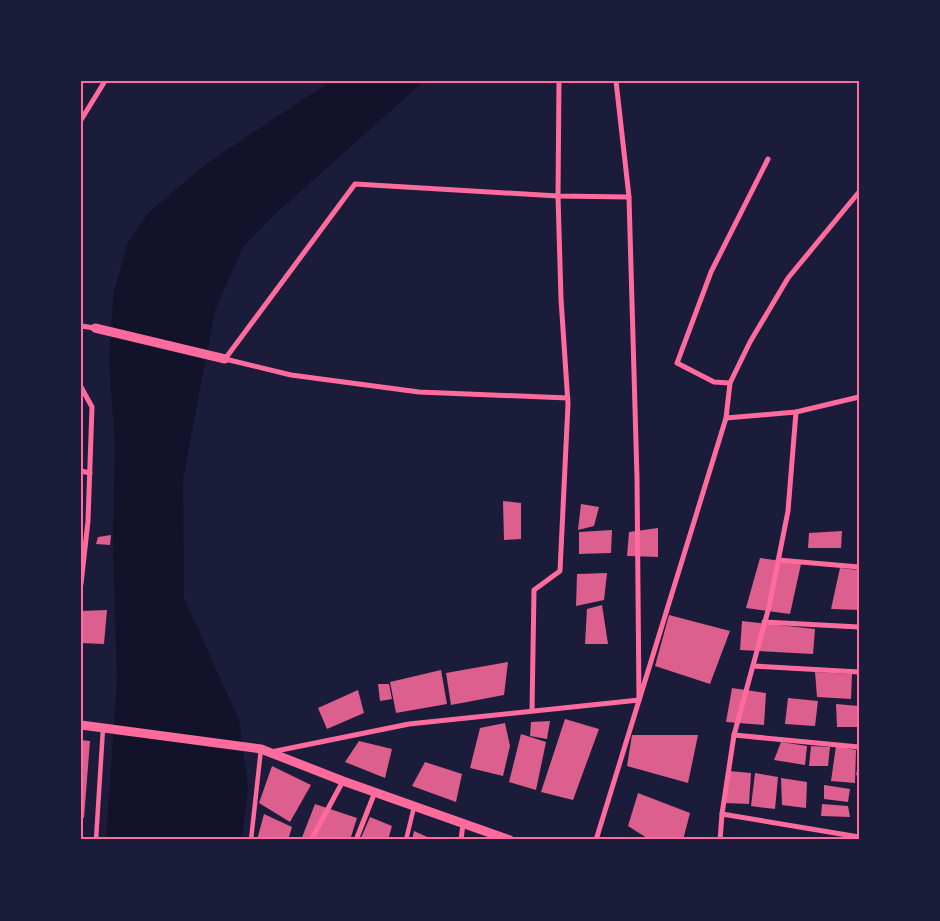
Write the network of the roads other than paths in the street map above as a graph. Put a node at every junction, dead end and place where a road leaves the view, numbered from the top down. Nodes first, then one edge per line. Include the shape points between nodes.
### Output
1 (105, 81) edge
2 (559, 81) edge
3 (616, 81) edge
4 (81, 120) edge
5 (768, 159) dead end
6 (859, 192) edge
7 (558, 196) junction
8 (629, 197) junction
9 (81, 326) edge
10 (95, 328) joint
11 (225, 359) junction
12 (730, 383) junction
13 (81, 387) edge
14 (859, 397) edge
15 (568, 398) junction
16 (796, 412) junction
17 (726, 418) junction
18 (81, 471) edge
19 (90, 473) junction
20 (81, 519) edge
21 (88, 521) junction
22 (778, 560) junction
23 (82, 567) edge
24 (859, 567) edge
25 (81, 584) edge
26 (764, 622) junction
27 (859, 627) edge
28 (753, 666) junction
29 (859, 672) edge
30 (639, 700) junction
31 (532, 710) junction
32 (81, 725) edge
33 (108, 729) junction
34 (734, 735) junction
35 (859, 747) edge
36 (265, 751) junction
37 (343, 781) junction
38 (375, 792) junction
39 (414, 807) junction
40 (722, 814) junction
41 (462, 824) junction
42 (859, 837) edge
43 (96, 840) edge
44 (251, 840) edge
45 (311, 840) edge
46 (356, 840) edge
47 (406, 840) edge
48 (461, 840) edge
49 (510, 840) edge
50 (596, 840) edge
51 (720, 840) edge

1 - 4 street
2 - 7 street
3 - 8 street
5 - 12 street via 711,272 677,363 714,382
6 - 12 street via 788,278
7 - 8 street
7 - 11 street via 354,184
7 - 15 street
8 - 30 street
9 - 10 street
10 - 11 street
11 - 15 street via 291,375 419,392
12 - 17 street
13 - 19 street via 92,407
14 - 16 street
15 - 31 street via 560,571 534,590
16 - 17 street
16 - 22 street via 788,511
17 - 30 street
18 - 19 street
19 - 21 street
20 - 21 street
21 - 23 street
22 - 24 street
22 - 26 street
23 - 25 street
26 - 27 street
26 - 28 street
28 - 29 street
28 - 34 street
30 - 31 street
30 - 50 street
31 - 36 street via 409,724
32 - 33 street
33 - 36 street
33 - 43 street
34 - 35 street
34 - 40 street
36 - 37 street
36 - 44 street
37 - 38 street
37 - 45 street
38 - 39 street
38 - 46 street
39 - 41 street
39 - 47 street
40 - 42 street
40 - 51 street
41 - 48 street
41 - 49 street

